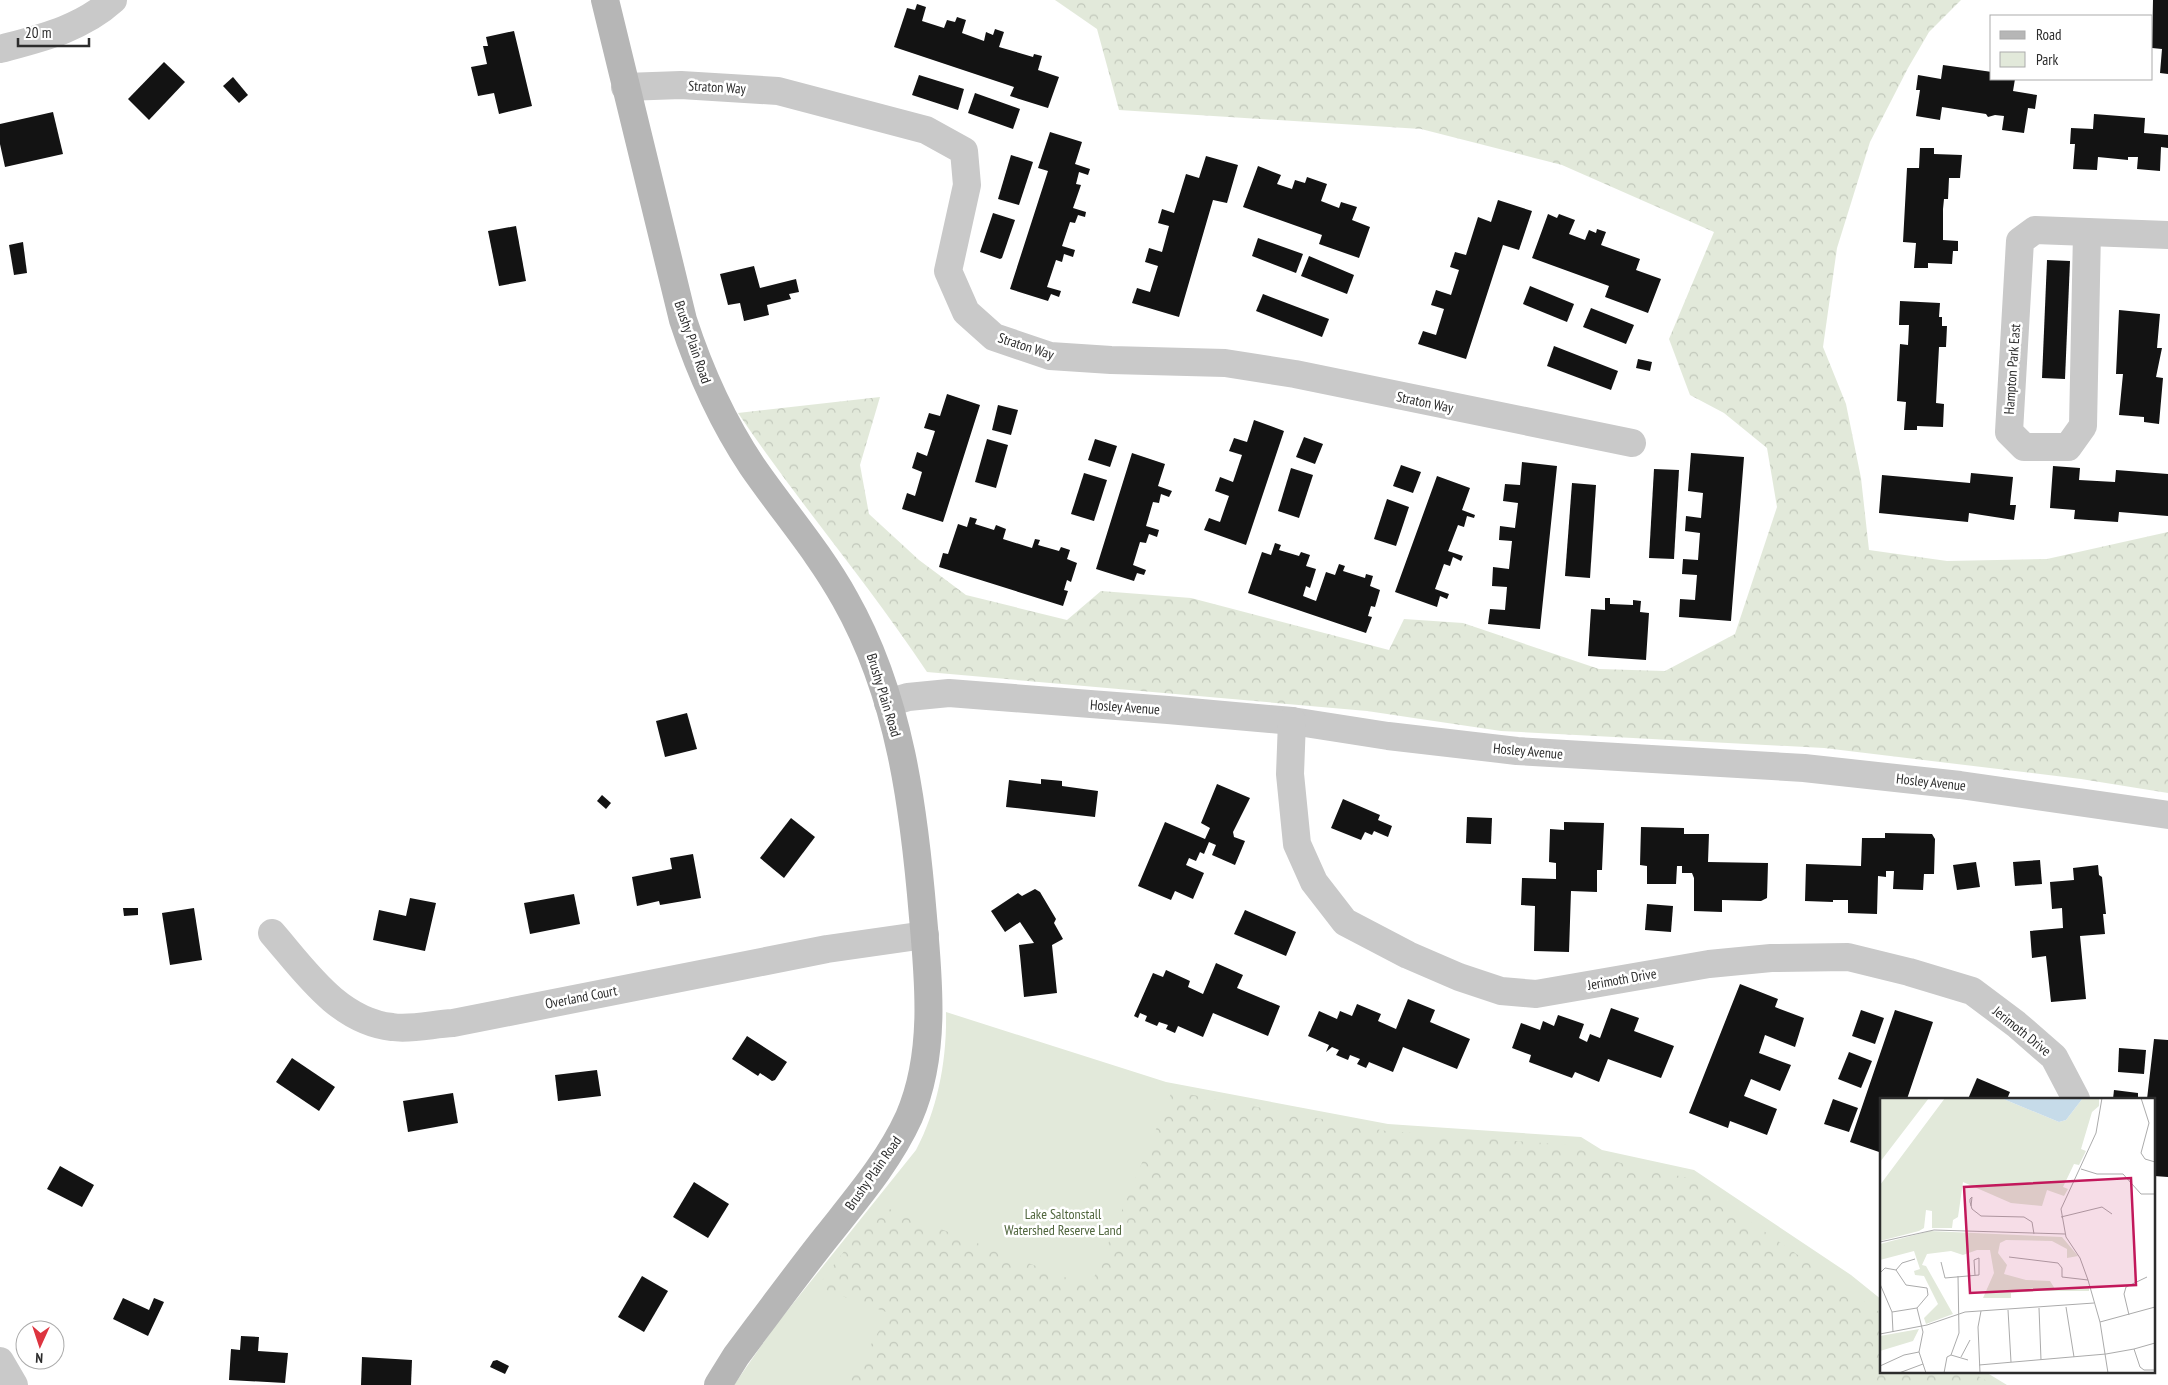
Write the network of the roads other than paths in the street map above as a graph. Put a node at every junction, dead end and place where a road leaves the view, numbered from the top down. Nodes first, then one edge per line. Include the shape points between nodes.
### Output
1 (113, 0) edge
2 (605, 0) edge
3 (0, 49) edge
4 (625, 87) junction
5 (2087, 232) junction
6 (2168, 235) edge
7 (1632, 443) dead end
8 (888, 703) junction
9 (1292, 721) junction
10 (2168, 814) edge
11 (272, 932) dead end
12 (925, 935) junction
13 (2075, 1098) edge
14 (0, 1361) edge
15 (14, 1385) edge
16 (718, 1385) edge

1 - 3 street via 97,14 54,35
2 - 4 main road, Brushy Plain Road
4 - 7 street, Straton Way via 778,91 926,130 964,151 967,186 948,271 966,312 994,337 1050,356 1225,363 1295,374
4 - 8 main road, Brushy Plain Road via 683,320 709,391 751,464 844,597 865,637
5 - 5 street, Hampton Park East via 2035,230 2020,242 2009,432 2024,447 2068,447 2083,426
5 - 6 street, Hampton Park East
8 - 9 street, Hosley Avenue via 927,694 949,694
8 - 12 main road, Brushy Plain Road via 909,790
9 - 10 street, Hosley Avenue via 1517,751 1804,768
9 - 13 street, Jerimoth Drive via 1290,774 1296,844 1314,882 1345,922 1408,955 1501,991 1536,994 1709,964 1771,958 1848,957 1972,992 2054,1056
11 - 12 street, Overland Court via 322,990 352,1016 392,1027 452,1023 827,949
12 - 16 main road, Brushy Plain Road via 928,1036 922,1075 910,1115 888,1156 736,1356
14 - 15 street

